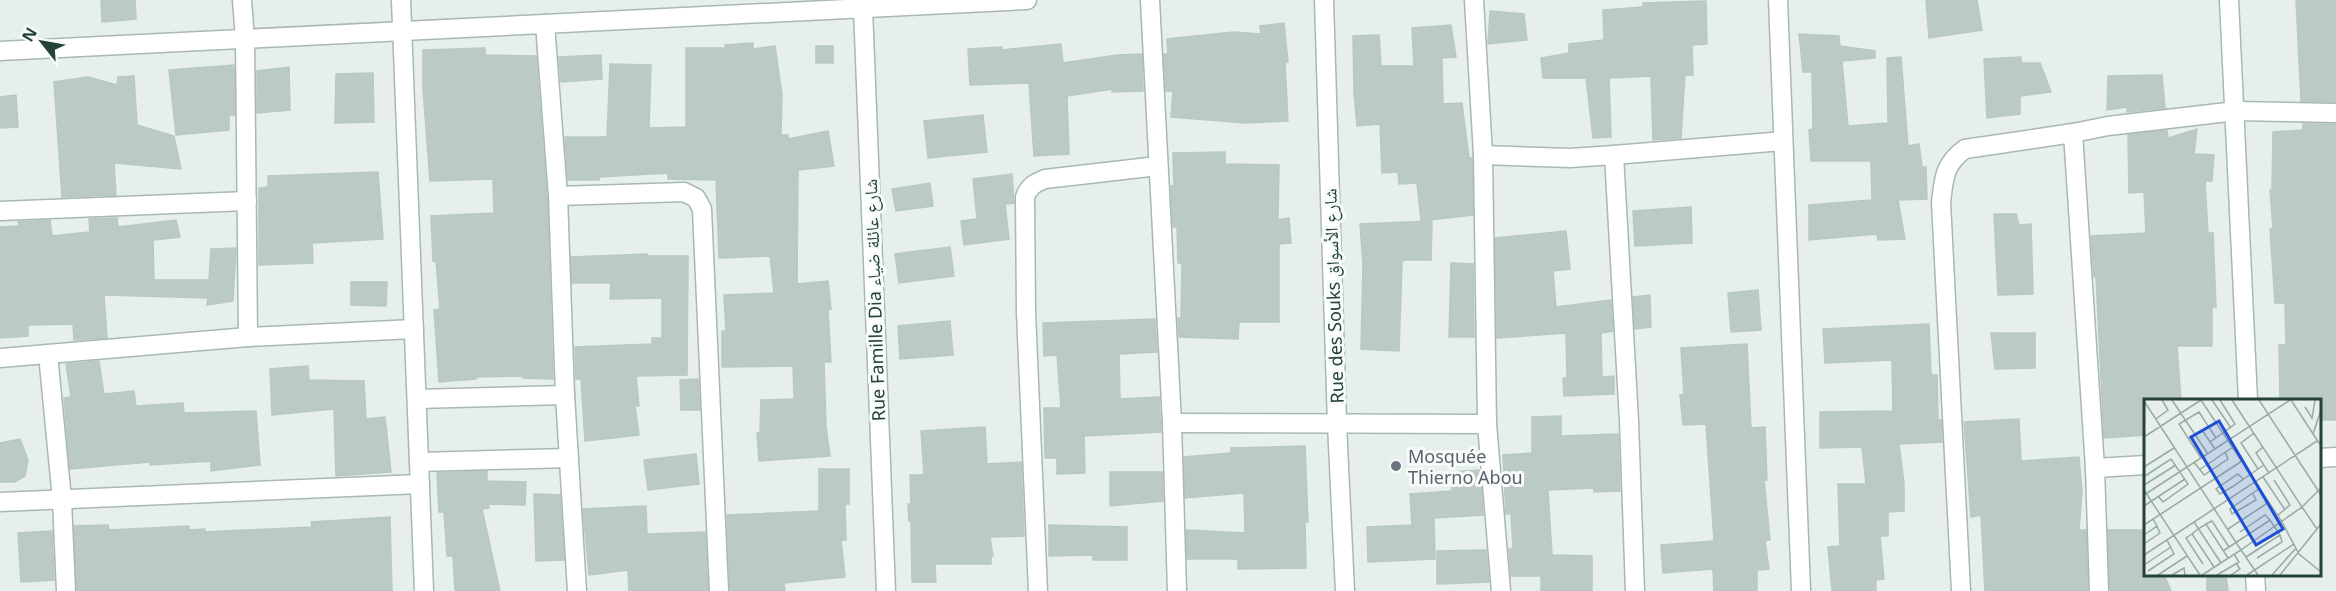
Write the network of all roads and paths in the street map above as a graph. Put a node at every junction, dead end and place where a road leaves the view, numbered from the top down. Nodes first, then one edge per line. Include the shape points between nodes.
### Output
1 (242, 0) edge
2 (401, 0) edge
3 (1027, 0) edge
4 (1150, 0) edge
5 (1324, 0) edge
6 (1474, 0) edge
7 (1778, 0) edge
8 (2229, 0) edge
9 (863, 8) junction
10 (545, 24) junction
11 (402, 31) junction
12 (245, 39) junction
13 (0, 51) edge
14 (2236, 111) junction
15 (2336, 113) edge
16 (2073, 133) junction
17 (1783, 141) junction
18 (1483, 155) junction
19 (1614, 155) junction
20 (1158, 166) junction
21 (558, 196) junction
22 (247, 201) junction
23 (0, 211) edge
24 (414, 329) junction
25 (248, 338) junction
26 (48, 354) junction
27 (0, 358) edge
28 (565, 395) junction
29 (417, 399) junction
30 (2248, 399) edge
31 (1172, 423) junction
32 (1337, 424) junction
33 (1487, 424) junction
34 (2336, 457) edge
35 (569, 458) junction
36 (2321, 458) edge
37 (419, 462) junction
38 (2144, 465) edge
39 (2095, 468) junction
40 (420, 484) junction
41 (62, 500) junction
42 (0, 502) edge
43 (2255, 576) edge
44 (66, 591) edge
45 (424, 591) edge
46 (577, 591) edge
47 (719, 591) edge
48 (886, 591) edge
49 (1038, 591) edge
50 (1177, 591) edge
51 (1345, 591) edge
52 (1501, 591) edge
53 (1635, 591) edge
54 (1802, 591) edge
55 (1961, 591) edge
56 (2099, 591) edge
57 (2256, 591) edge

1 - 12 street
2 - 11 street
3 - 9 street
4 - 20 street
5 - 32 street, Rue des Souks شارع الأسواق
6 - 18 street
7 - 17 street
8 - 14 street
9 - 10 street
9 - 48 street, Rue Famille Dia شارع عائلة ضياء
10 - 11 street
10 - 21 street
11 - 12 street
11 - 24 street
12 - 13 street
12 - 22 street
14 - 15 street
14 - 16 street
14 - 30 street
16 - 39 street
16 - 55 street via 1965,149 1945,171 1941,202
17 - 19 street
17 - 54 street
18 - 19 street
18 - 33 street
19 - 53 street
20 - 31 street
20 - 49 street via 1045,178 1034,183 1025,197
21 - 28 street
21 - 47 street via 684,192 696,198 702,209
22 - 23 street
22 - 25 street
24 - 25 street
24 - 29 street
25 - 26 street
26 - 27 street
26 - 41 street
28 - 29 street
28 - 35 street
29 - 37 street
31 - 32 street
31 - 50 street
32 - 33 street
32 - 51 street, Rue des Souks شارع الأسواق
33 - 52 street
34 - 36 street
35 - 37 street
35 - 46 street
37 - 40 street
38 - 39 street
39 - 56 street
40 - 41 street
40 - 45 street
41 - 42 street
41 - 44 street
43 - 57 street

